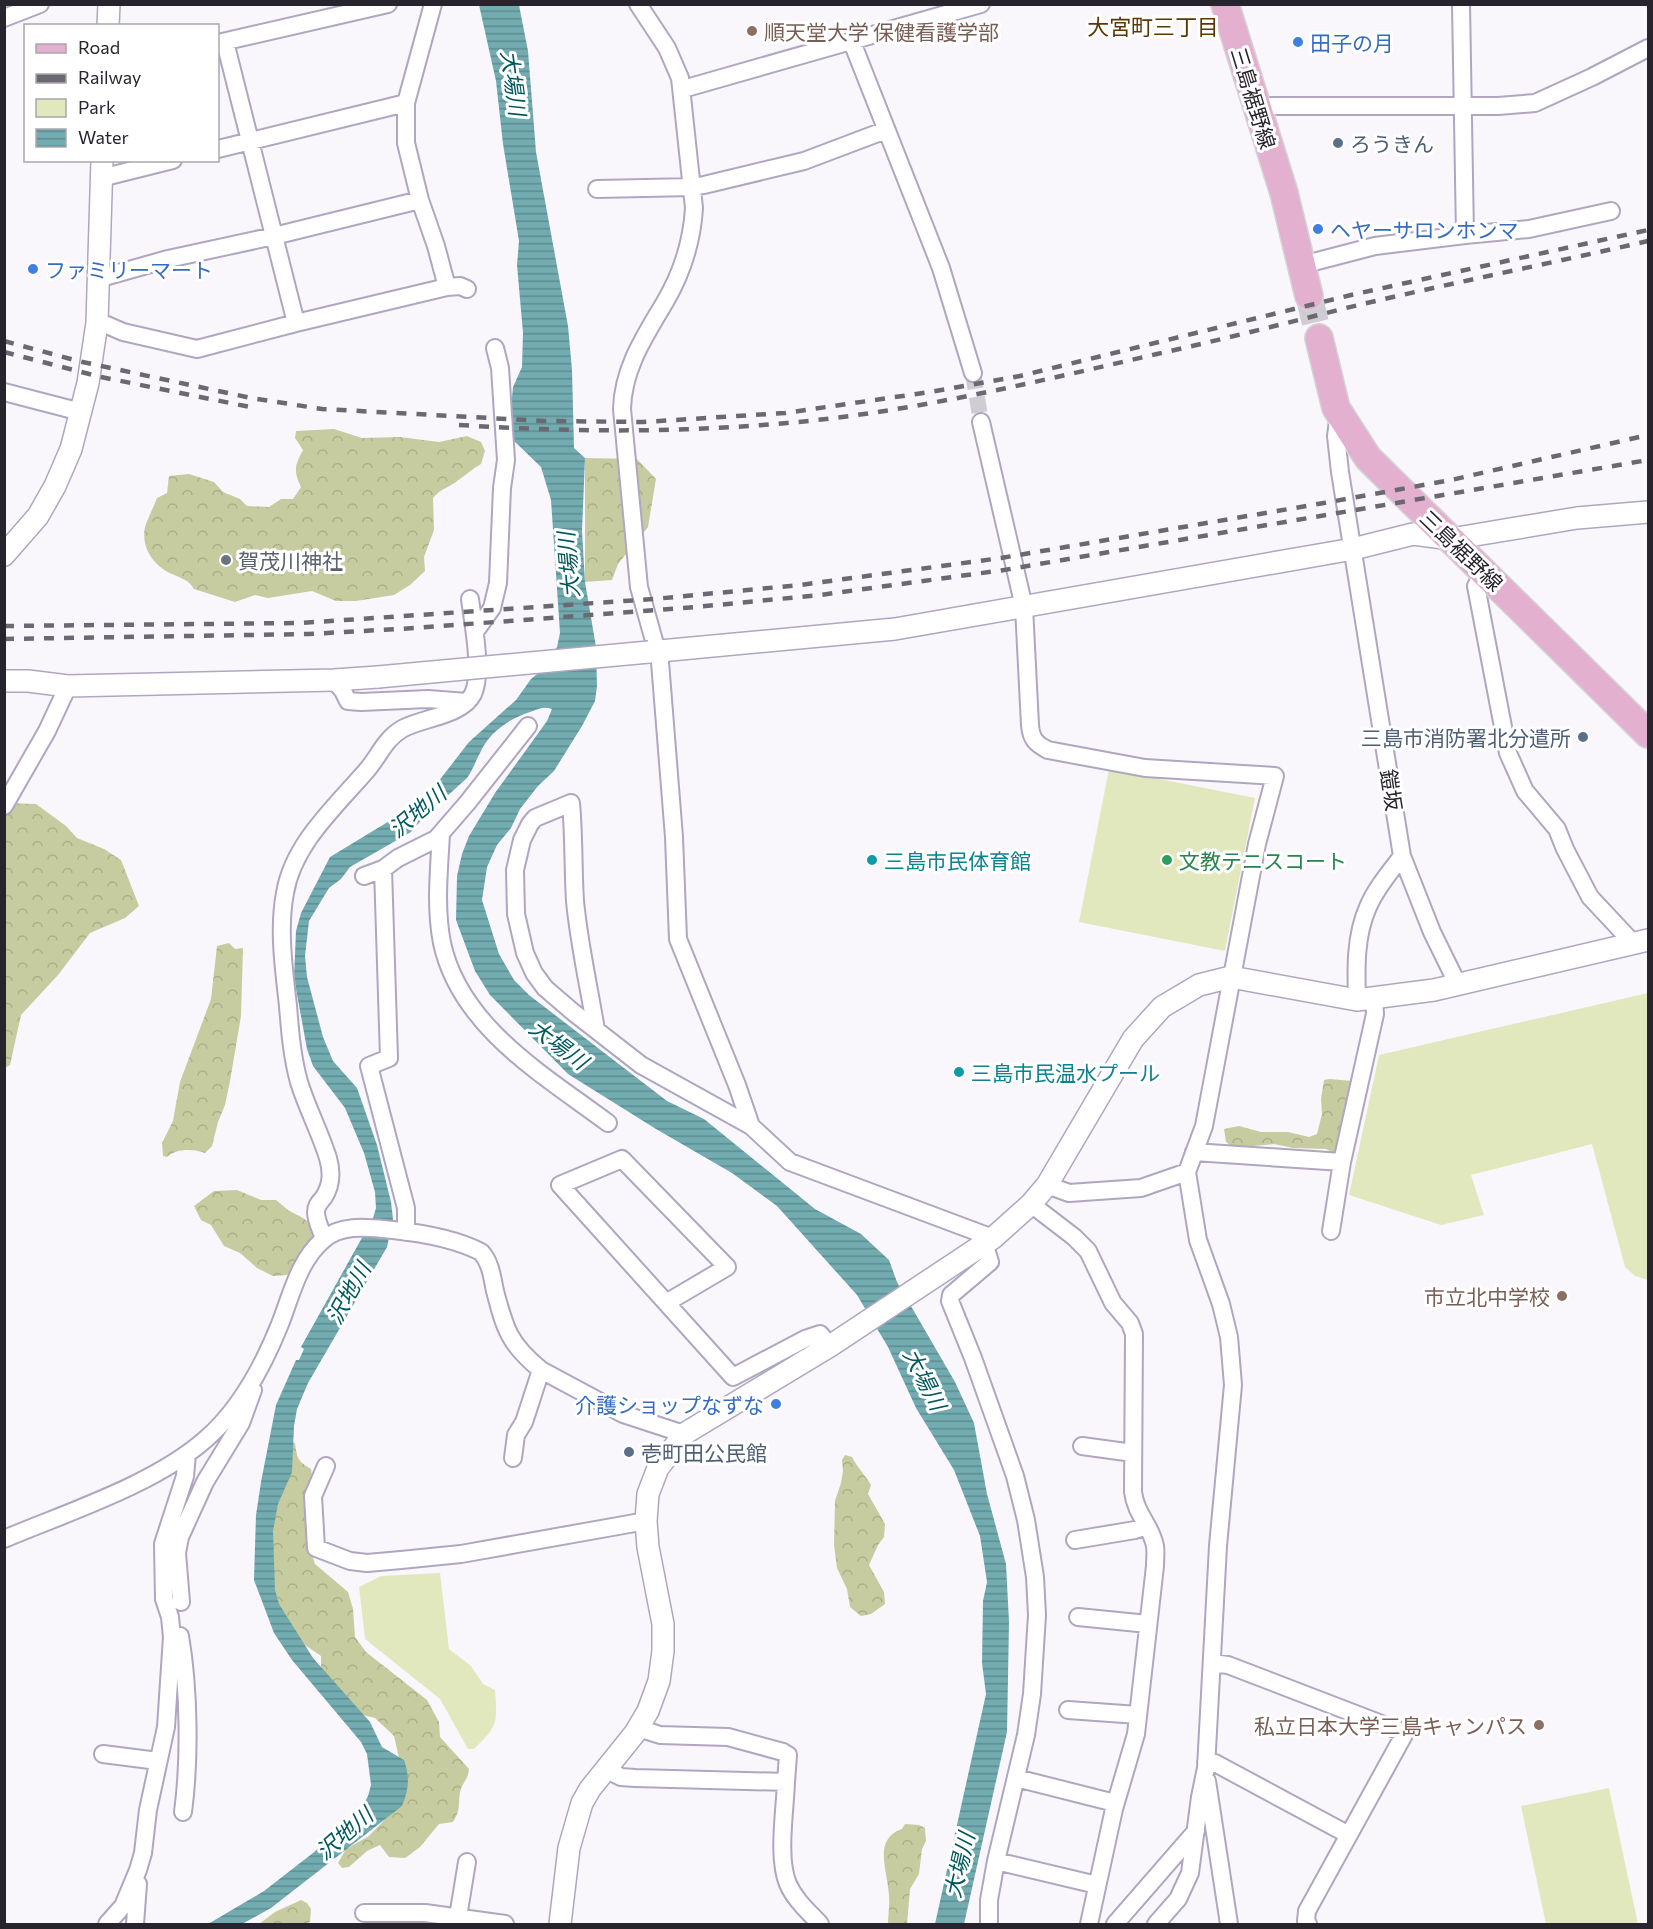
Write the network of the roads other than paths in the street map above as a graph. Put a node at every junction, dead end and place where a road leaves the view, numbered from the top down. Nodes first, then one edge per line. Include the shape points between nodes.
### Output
1 (109, 4) edge
2 (388, 4) edge
3 (433, 4) edge
4 (638, 4) edge
5 (981, 4) edge
6 (1225, 4) edge
7 (1461, 4) edge
8 (35, 5) edge
9 (4, 18) edge
10 (108, 24) edge
11 (852, 42) junction
12 (221, 43) edge
13 (1648, 48) edge
14 (683, 89) junction
15 (406, 103) junction
16 (1256, 106) junction
17 (1463, 106) junction
18 (886, 130) junction
19 (250, 141) junction
20 (219, 150) edge
21 (157, 162) edge
22 (101, 169) edge
23 (693, 187) junction
24 (597, 189) dead end
25 (420, 200) junction
26 (1611, 211) dead end
27 (1465, 235) junction
28 (274, 236) junction
29 (1302, 265) junction
30 (97, 279) junction
31 (447, 286) junction
32 (467, 289) dead end
33 (1308, 296) tunnel mouth
34 (97, 323) junction
35 (296, 323) junction
36 (1319, 338) tunnel mouth
37 (495, 348) dead end
38 (973, 373) tunnel mouth
39 (4, 392) edge
40 (81, 412) junction
41 (1339, 413) junction
42 (981, 422) tunnel mouth
43 (1648, 512) edge
44 (1450, 539) junction
45 (1353, 549) junction
46 (4, 555) edge
47 (1484, 571) junction
48 (470, 599) dead end
49 (1024, 607) junction
50 (475, 632) junction
51 (653, 651) junction
52 (334, 680) junction
53 (4, 681) edge
54 (68, 686) junction
55 (467, 702) junction
56 (528, 726) dead end
57 (1648, 734) edge
58 (4, 806) edge
59 (441, 834) junction
60 (1402, 856) junction
61 (383, 869) junction
62 (364, 876) dead end
63 (1641, 942) edge
64 (1231, 977) junction
65 (1458, 985) junction
66 (1366, 999) junction
67 (596, 1030) junction
68 (608, 1123) dead end
69 (751, 1126) junction
70 (1194, 1152) junction
71 (1342, 1162) junction
72 (1187, 1172) junction
73 (1047, 1185) junction
74 (1031, 1204) junction
75 (1330, 1231) dead end
76 (402, 1232) junction
77 (324, 1238) junction
78 (988, 1241) junction
79 (666, 1303) junction
80 (830, 1346) junction
81 (260, 1369) junction
82 (541, 1370) junction
83 (684, 1434) junction
84 (1082, 1446) dead end
85 (1133, 1453) junction
86 (187, 1454) junction
87 (513, 1458) dead end
88 (326, 1466) dead end
89 (646, 1521) junction
90 (1147, 1526) junction
91 (4, 1539) edge
92 (1075, 1540) dead end
93 (181, 1602) dead end
94 (170, 1617) junction
95 (1078, 1617) dead end
96 (1148, 1624) junction
97 (1212, 1662) junction
98 (1068, 1710) dead end
99 (1138, 1715) junction
100 (638, 1728) junction
101 (103, 1755) dead end
102 (158, 1761) junction
103 (1206, 1765) junction
104 (607, 1770) junction
105 (1016, 1778) junction
106 (786, 1782) junction
107 (1115, 1803) junction
108 (183, 1812) dead end
109 (1196, 1831) junction
110 (1349, 1835) junction
111 (996, 1861) junction
112 (467, 1862) dead end
113 (138, 1870) junction
114 (1097, 1885) junction
115 (364, 1913) dead end
116 (458, 1917) junction
117 (106, 1924) edge
118 (135, 1924) edge
119 (505, 1924) edge
120 (560, 1924) edge
121 (820, 1924) edge
122 (988, 1924) edge
123 (1089, 1924) edge
124 (1114, 1924) edge
125 (1156, 1924) edge
126 (1229, 1924) edge
127 (1308, 1924) edge

1 - 10 street
2 - 12 street
3 - 15 street
4 - 14 street via 667,48
5 - 11 street
6 - 16 main road, 三島裾野線
7 - 17 street
8 - 9 street
11 - 14 street
11 - 18 street
12 - 19 street
13 - 17 street via 1535,103
14 - 23 street
15 - 19 street
15 - 25 street via 406,143
16 - 17 street
16 - 29 main road, 三島裾野線
17 - 27 street
18 - 23 street via 804,161
18 - 38 street via 941,268
19 - 20 street
19 - 28 street
21 - 22 street
22 - 30 street
23 - 24 street
23 - 51 street via 693,224 682,267 638,347 622,400 639,587
25 - 28 street
25 - 31 street
26 - 27 street via 1529,229
27 - 29 street via 1375,246
28 - 30 street
28 - 35 street
29 - 33 main road, 三島裾野線
30 - 34 street
31 - 32 street
31 - 35 street
34 - 35 street via 197,348
34 - 40 street
36 - 41 main road, 三島裾野線
37 - 50 street via 500,368 506,460 498,583 492,608
39 - 40 street
40 - 46 street via 55,486 38,516
41 - 44 main road, 三島裾野線 via 1368,458
41 - 45 street, 鎧坂 via 1336,436
42 - 49 street
43 - 44 street via 1577,518
44 - 45 street via 1413,534
44 - 47 main road, 三島裾野線
45 - 49 street
45 - 60 street, 鎧坂
47 - 57 main road, 三島裾野線
47 - 63 street via 1476,586 1515,772 1530,799 1557,829 1590,897
48 - 50 street
49 - 51 street via 895,629
49 - 64 street via 1030,725 1036,744 1048,750 1145,768 1275,776 1257,844
50 - 55 street via 477,675 474,693
51 - 52 street, bridge
51 - 69 street via 666,728 678,939
52 - 54 street
52 - 55 street via 348,701
53 - 54 street
54 - 58 street
55 - 77 street via 391,737 305,845 285,892 283,960 295,1066 331,1171 329,1186 316,1212
56 - 59 street
59 - 61 street
59 - 68 street via 438,915 449,968 461,992 473,1010 522,1059
60 - 65 street, 鎧坂
60 - 66 street via 1368,907 1358,943 1356,968
61 - 62 street
61 - 76 street via 389,1058 369,1066 406,1208
63 - 65 street
64 - 66 street
64 - 70 street via 1204,1125
64 - 73 street via 1199,985 1162,1007 1148,1022 1133,1039
65 - 66 street
66 - 71 street via 1375,1014
67 - 67 street via 545,988 534,973 516,914 515,870 522,840 535,818 571,803 576,911
67 - 69 street via 640,1065
69 - 78 street via 790,1162
70 - 71 street
70 - 72 street
71 - 75 street
72 - 73 street via 1141,1188 1069,1193
72 - 97 street via 1198,1240 1229,1337 1233,1385
73 - 74 street
74 - 78 street
74 - 85 street via 1088,1251 1113,1303 1130,1323 1135,1363
76 - 77 street via 361,1227
76 - 82 street via 481,1252 490,1266 509,1336 517,1349
77 - 81 street via 302,1266
78 - 80 street
78 - 105 street via 990,1262 951,1295 950,1301 1015,1476 1031,1543 1037,1615 1035,1653 1028,1724
79 - 79 street via 643,1277 560,1185 622,1159 727,1267
79 - 80 street via 733,1377 820,1334
80 - 83 street
81 - 86 street via 227,1415
81 - 93 street via 241,1423 205,1482 180,1537 177,1553
82 - 83 street via 623,1414
82 - 87 street via 516,1435
83 - 89 street via 652,1480
84 - 85 street
85 - 90 street via 1134,1505
86 - 91 street via 136,1483
86 - 94 street via 163,1544 162,1578
88 - 89 street via 313,1496 316,1548 350,1561 367,1563 461,1554
89 - 100 street via 663,1624 663,1651 659,1681
90 - 92 street
90 - 96 street via 1155,1546
94 - 102 street via 166,1727
94 - 108 street via 179,1633 185,1680 187,1759
95 - 96 street
96 - 99 street
97 - 103 street
97 - 110 street via 1237,1668 1405,1733
98 - 99 street
99 - 107 street
100 - 104 street
100 - 106 street via 660,1735 728,1737 783,1752 788,1755
101 - 102 street
102 - 113 street
103 - 109 street
103 - 110 street via 1215,1763
103 - 126 street
104 - 106 street via 635,1778
104 - 120 street via 582,1803 569,1848
105 - 107 street
105 - 111 street
106 - 121 street via 785,1873 795,1895
107 - 114 street
109 - 124 street
109 - 125 street via 1190,1873 1178,1899
110 - 127 street via 1307,1911
111 - 114 street
111 - 122 street
112 - 116 street
113 - 117 street via 123,1906
113 - 118 street
114 - 123 street
115 - 116 street
116 - 119 street

